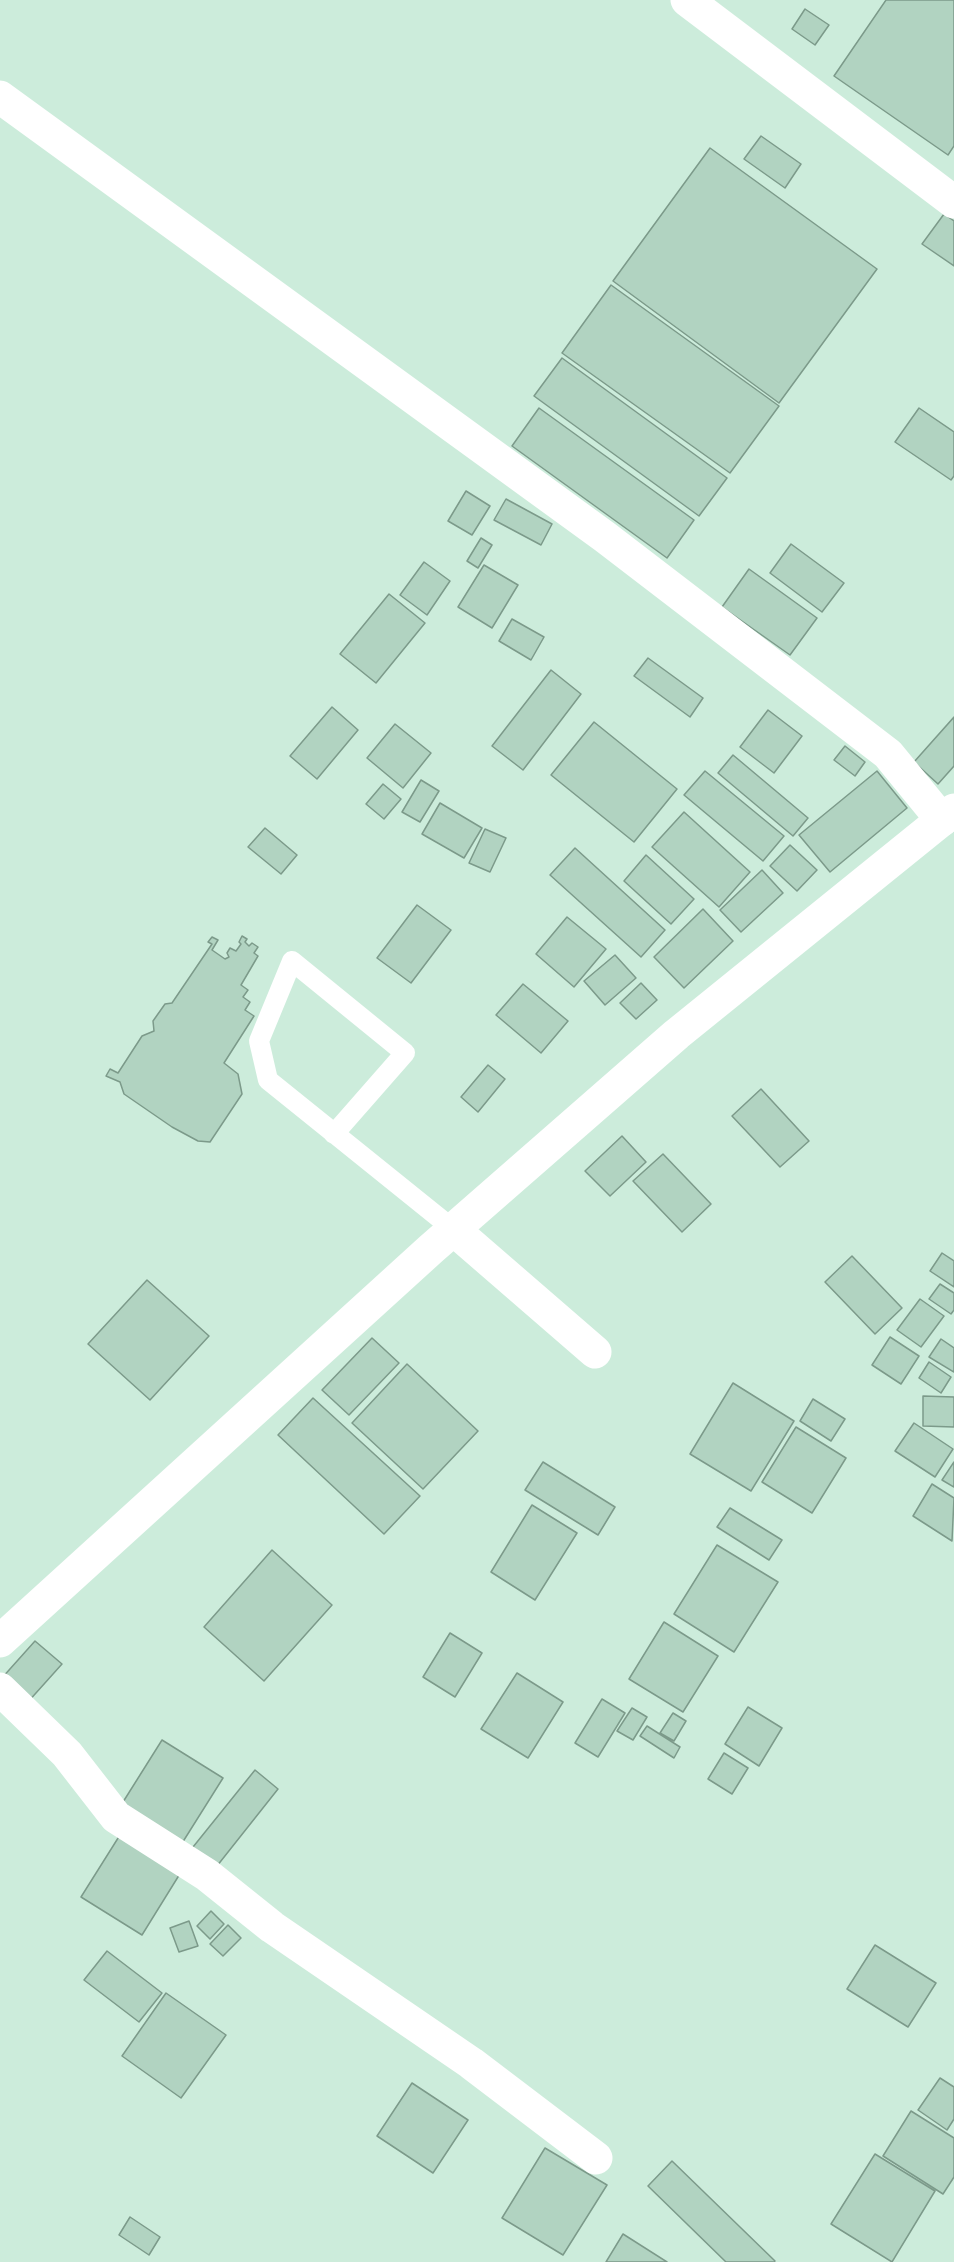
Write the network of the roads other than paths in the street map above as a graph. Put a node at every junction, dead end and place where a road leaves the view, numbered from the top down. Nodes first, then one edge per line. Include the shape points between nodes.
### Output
1 (687, 0) edge
2 (0, 97) edge
3 (954, 202) edge
4 (948, 815) edge
5 (334, 1134) junction
6 (453, 1229) junction
7 (595, 1352) dead end
8 (0, 1641) edge
9 (0, 1689) edge
10 (596, 2158) dead end

1 - 3 main road
2 - 4 main road via 605,537 888,754
4 - 6 main road via 677,1034
5 - 5 lane via 405,1053 292,961 260,1041 268,1080
5 - 6 lane
6 - 7 main road
6 - 8 main road
9 - 10 main road via 67,1754 117,1817 207,1875 273,1928 471,2063

